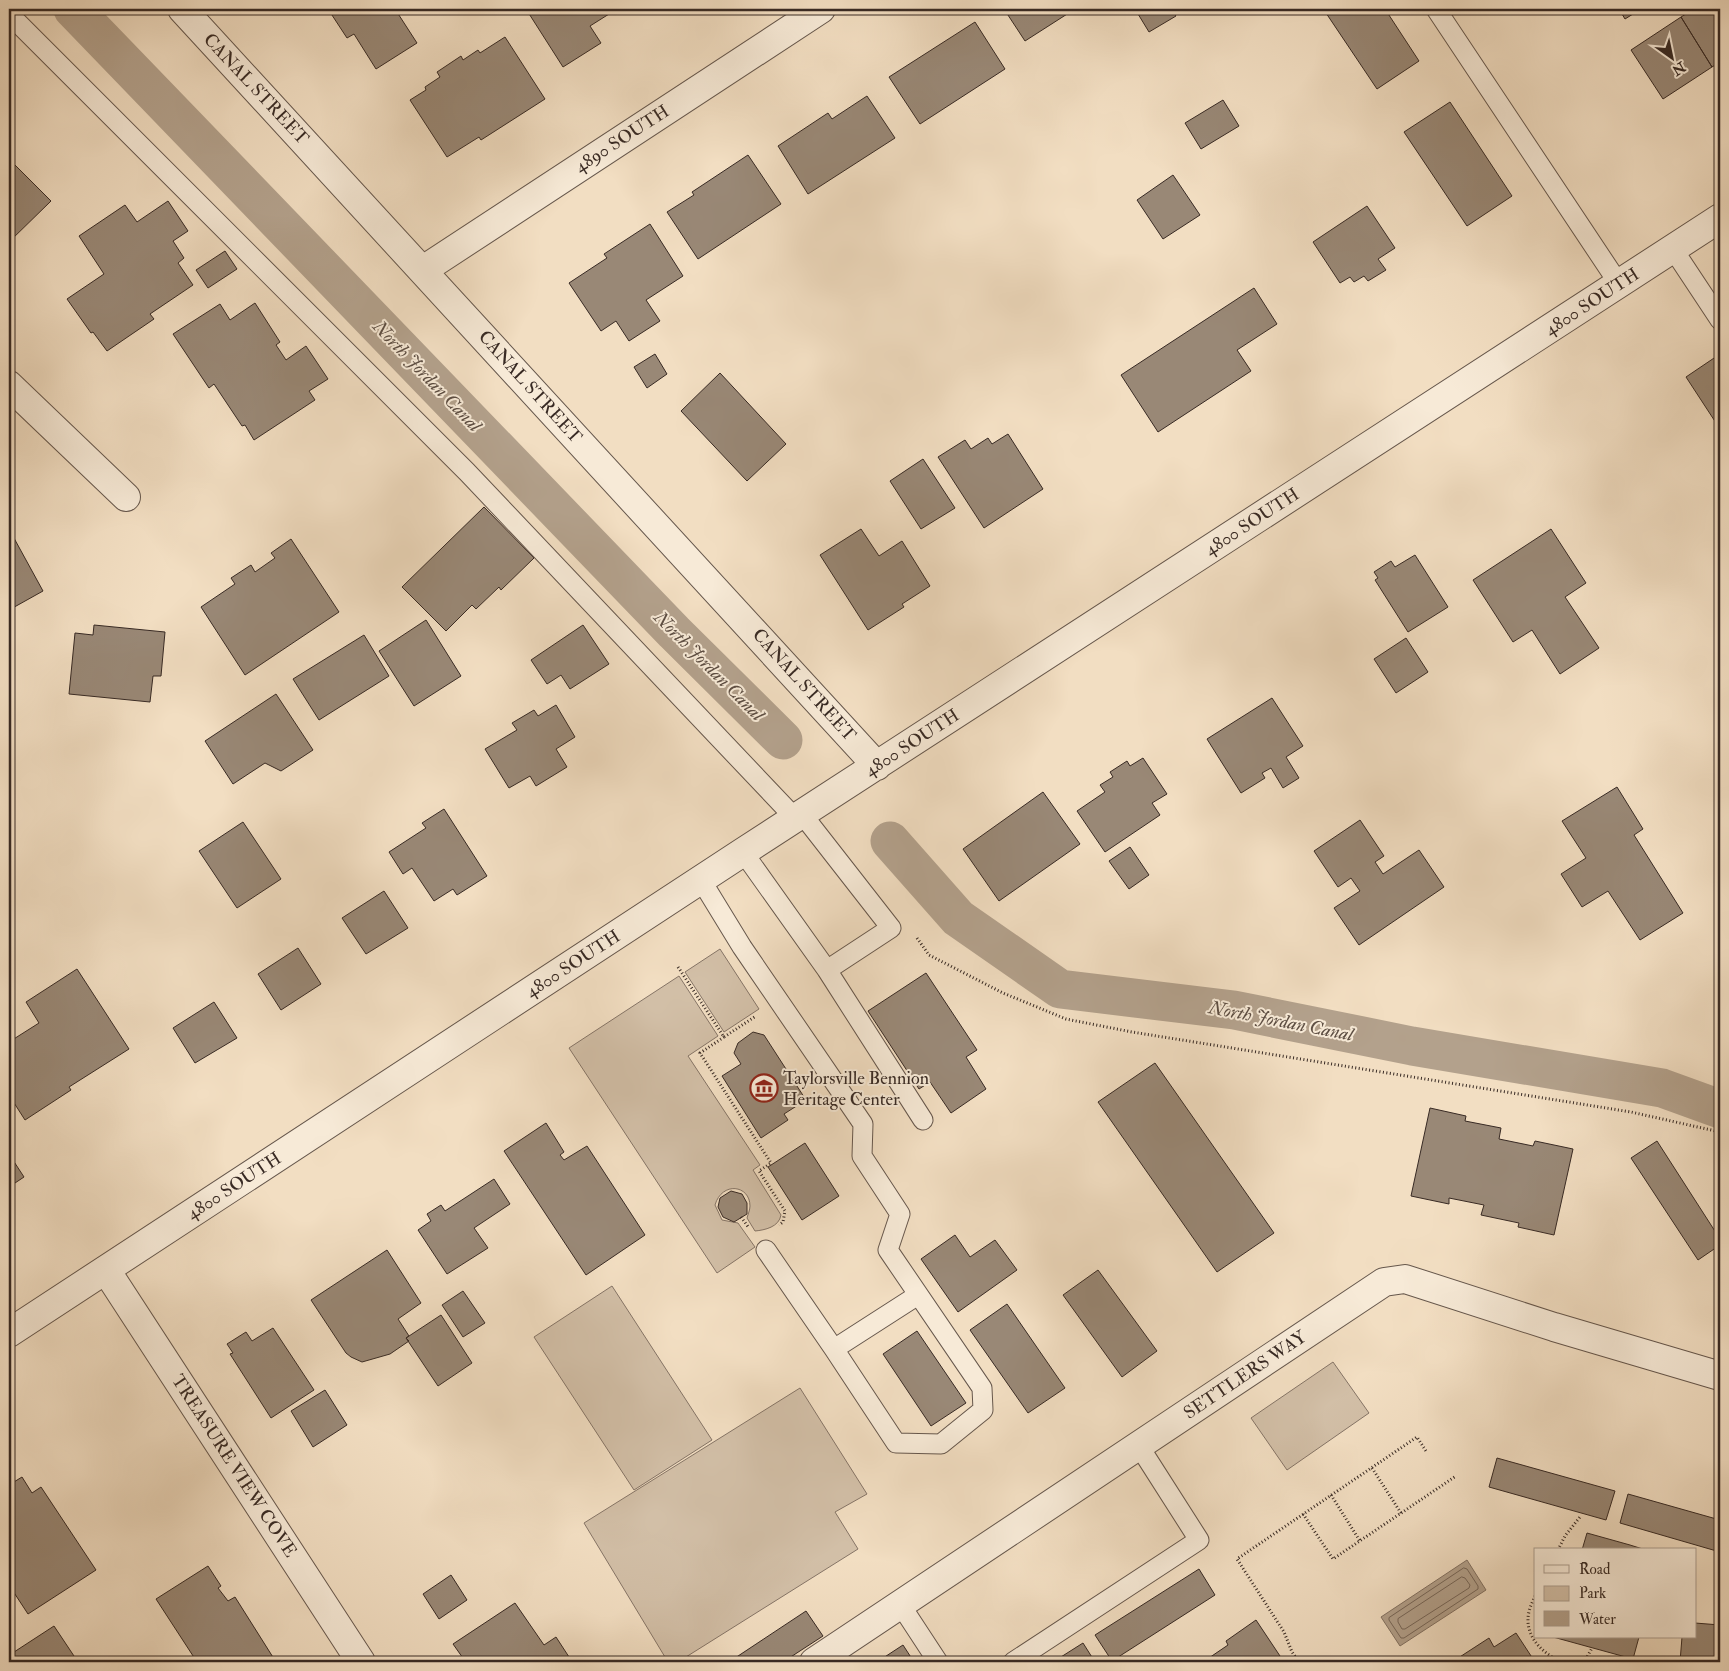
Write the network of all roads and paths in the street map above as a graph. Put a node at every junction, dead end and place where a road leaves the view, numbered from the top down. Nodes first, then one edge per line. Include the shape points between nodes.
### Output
1 (182, 9) edge
2 (821, 9) edge
3 (1436, 9) edge
4 (9, 14) edge
5 (1720, 218) edge
6 (1673, 249) junction
7 (423, 270) junction
8 (1619, 284) junction
9 (1720, 320) edge
10 (9, 385) edge
11 (126, 497) dead end
12 (878, 766) junction
13 (799, 816) junction
14 (743, 852) junction
15 (701, 880) junction
16 (912, 932) dead end
17 (678, 968) dead end
18 (827, 970) junction
19 (779, 1000) junction
20 (724, 1037) junction
21 (923, 1120) dead end
22 (1720, 1132) edge
23 (741, 1217) dead end
24 (776, 1227) dead end
25 (751, 1230) dead end
26 (766, 1250) dead end
27 (106, 1270) junction
28 (918, 1295) junction
29 (9, 1333) edge
30 (834, 1349) junction
31 (1720, 1376) edge
32 (1139, 1446) junction
33 (1426, 1451) dead end
34 (1372, 1468) junction
35 (1456, 1476) dead end
36 (1331, 1496) junction
37 (1401, 1513) junction
38 (1303, 1514) junction
39 (1580, 1517) dead end
40 (1360, 1541) junction
41 (1559, 1548) edge
42 (1534, 1598) edge
43 (900, 1604) junction
44 (1592, 1648) dead end
45 (360, 1662) edge
46 (814, 1662) edge
47 (938, 1662) edge
48 (1013, 1662) edge
49 (1299, 1662) edge
50 (1564, 1662) edge
51 (1579, 1662) edge

1 - 7 street, CANAL STREET
2 - 7 street, 4890 SOUTH
3 - 8 lane
4 - 13 lane via 466,472
5 - 6 street, 4800 SOUTH
6 - 8 street, 4800 SOUTH
6 - 9 lane
7 - 12 street, CANAL STREET
8 - 12 street, 4800 SOUTH
10 - 11 street
12 - 13 street, 4800 SOUTH
13 - 14 street, 4800 SOUTH
13 - 18 lane via 891,928
14 - 15 street, 4800 SOUTH
14 - 18 lane
15 - 19 lane
15 - 27 street, 4800 SOUTH
16 - 22 path via 930,955 1003,993 1066,1019 1631,1112
17 - 20 path
18 - 21 lane
19 - 20 path
19 - 28 lane via 863,1124 862,1156 900,1214 888,1250
20 - 24 path via 700,1052 771,1163 759,1170 785,1210 783,1222
23 - 25 path
26 - 30 lane
27 - 29 street, 4800 SOUTH
27 - 45 street, TREASURE VIEW COVE
28 - 30 lane
28 - 30 lane via 982,1388 983,1410 941,1444 896,1443
31 - 32 street, SETTLERS WAY via 1405,1279 1384,1282
32 - 43 street, SETTLERS WAY
32 - 48 lane via 1199,1540
33 - 34 path via 1417,1437
34 - 36 path
34 - 37 path
35 - 37 path
36 - 38 path
36 - 40 path
37 - 40 path
38 - 40 path via 1333,1559
38 - 49 path via 1237,1559 1284,1632
39 - 41 path
42 - 50 path via 1528,1619 1533,1637 1538,1646 1555,1660
43 - 46 street, SETTLERS WAY
43 - 47 lane
44 - 51 path via 1586,1659

